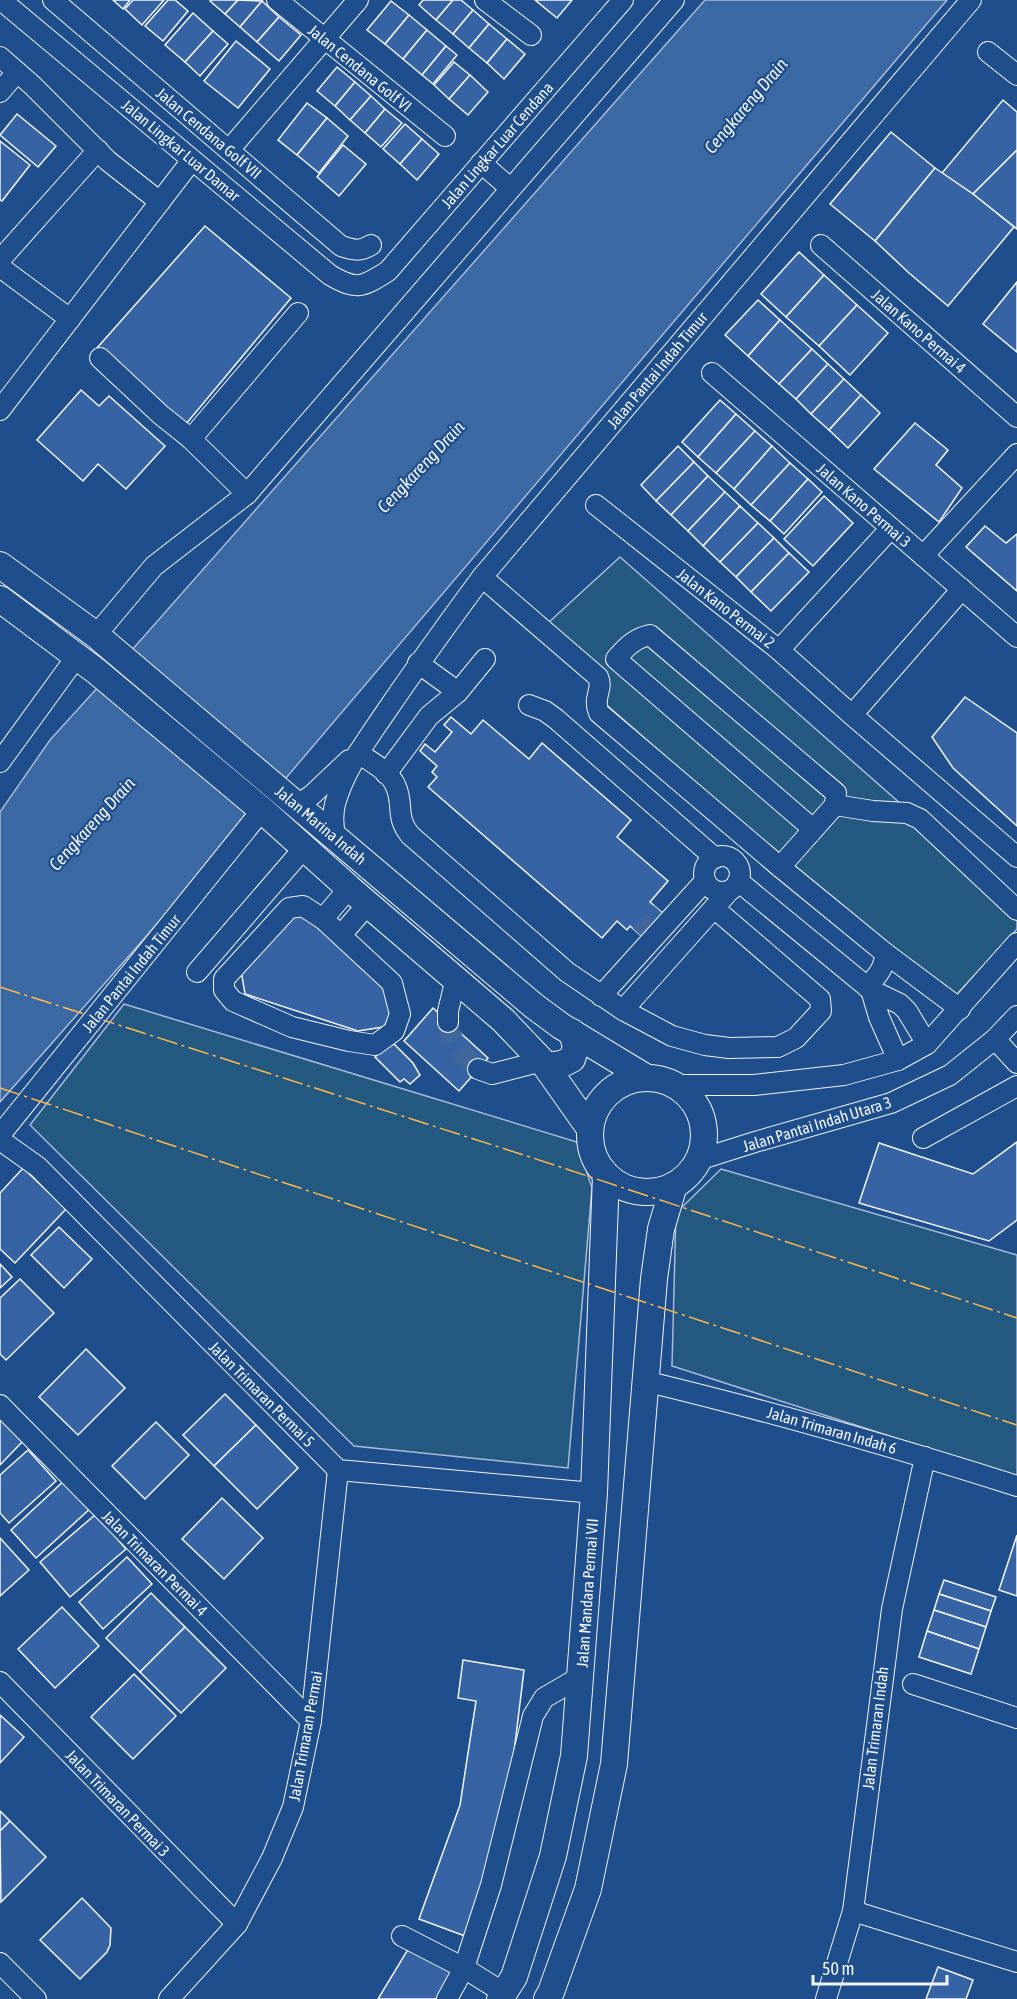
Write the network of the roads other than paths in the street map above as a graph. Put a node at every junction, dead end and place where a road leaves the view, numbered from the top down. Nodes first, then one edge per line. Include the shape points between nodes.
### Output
1 (1, 0) edge
2 (53, 0) edge
3 (277, 0) edge
4 (358, 0) edge
5 (485, 0) edge
6 (623, 0) edge
7 (674, 0) edge
8 (971, 0) edge
9 (531, 35) dead end
10 (323, 39) junction
11 (988, 52) dead end
12 (0, 57) edge
13 (17, 72) junction
14 (1017, 75) edge
15 (0, 92) edge
16 (444, 136) dead end
17 (98, 150) junction
18 (229, 150) junction
19 (192, 160) junction
20 (481, 163) junction
21 (510, 188) junction
22 (160, 202) junction
23 (370, 245) dead end
24 (821, 245) dead end
25 (0, 260) edge
26 (0, 267) edge
27 (367, 285) joint
28 (298, 313) dead end
29 (70, 320) junction
30 (99, 358) dead end
31 (712, 373) dead end
32 (0, 410) edge
33 (1017, 417) edge
34 (191, 440) junction
35 (1017, 454) edge
36 (247, 494) junction
37 (596, 505) dead end
38 (891, 528) junction
39 (923, 556) junction
40 (0, 565) edge
41 (482, 577) junction
42 (962, 589) junction
43 (0, 598) edge
44 (53, 602) junction
45 (38, 626) junction
46 (96, 635) junction
47 (1017, 637) edge
48 (779, 650) junction
49 (485, 659) dead end
50 (616, 659) junction
51 (86, 663) junction
52 (418, 663) junction
53 (598, 676) junction
54 (458, 692) junction
55 (529, 705) dead end
56 (852, 715) junction
57 (361, 748) junction
58 (0, 762) edge
59 (390, 768) junction
60 (288, 797) junction
61 (834, 805) junction
62 (262, 810) junction
63 (813, 829) junction
64 (335, 836) junction
65 (304, 848) junction
66 (1017, 857) edge
67 (780, 867) junction
68 (708, 869) junction
69 (275, 882) junction
70 (734, 886) junction
71 (349, 888) junction
72 (368, 904) junction
73 (289, 908) junction
74 (714, 908) junction
75 (1017, 909) edge
76 (661, 912) tunnel mouth
77 (323, 919) junction
78 (341, 935) junction
79 (640, 935) tunnel mouth
80 (1017, 943) edge
81 (885, 953) junction
82 (197, 972) dead end
83 (456, 978) junction
84 (869, 988) junction
85 (596, 993) junction
86 (960, 1009) junction
87 (623, 1010) junction
88 (1017, 1016) edge
89 (448, 1022) tunnel mouth
90 (572, 1032) junction
91 (995, 1039) junction
92 (927, 1044) junction
93 (898, 1059) junction
94 (1017, 1063) edge
95 (544, 1064) junction
96 (478, 1069) tunnel mouth
97 (647, 1078) junction
98 (674, 1085) junction
99 (1017, 1086) edge
100 (590, 1129) junction
101 (0, 1135) edge
102 (923, 1138) dead end
103 (0, 1140) edge
104 (698, 1160) junction
105 (606, 1175) junction
106 (674, 1185) junction
107 (644, 1381) junction
108 (0, 1406) edge
109 (925, 1457) junction
110 (338, 1470) junction
111 (1017, 1486) edge
112 (594, 1493) junction
113 (580, 1677) junction
114 (0, 1682) edge
115 (913, 1683) dead end
116 (1017, 1718) edge
117 (311, 1721) junction
118 (853, 1911) junction
119 (237, 1924) junction
120 (402, 1936) dead end
121 (1017, 1962) edge
122 (0, 1963) edge
123 (464, 1968) junction
124 (502, 1996) edge
125 (36, 1999) edge
126 (169, 1999) edge
127 (447, 1999) edge
128 (547, 1999) edge
129 (826, 1999) edge

1 - 19 street, Jalan Lingkar Luar Damar
2 - 18 street, Jalan Cendana Golf VII
3 - 10 street, Jalan Cendana Golf VI
4 - 10 street
5 - 9 street
6 - 20 street, Jalan Lingkar Luar Cendana
7 - 21 street
8 - 41 street, Jalan Pantai Indah Timur
10 - 16 street, Jalan Cendana Golf VI
10 - 18 street
11 - 14 street
12 - 13 street
13 - 15 street
13 - 17 street
17 - 22 street
17 - 25 street
18 - 23 street, Jalan Cendana Golf VII via 342,246 362,250
19 - 22 street
19 - 27 street, Jalan Lingkar Luar Damar via 330,275 346,285
20 - 21 street
20 - 27 street, Jalan Lingkar Luar Cendana via 388,271
21 - 36 street
22 - 29 street
24 - 33 street, Jalan Kano Permai 4
26 - 29 street
28 - 34 street
29 - 32 street
30 - 34 street
31 - 38 street, Jalan Kano Permai 3
34 - 36 street
35 - 39 street
36 - 46 street via 154,566
37 - 48 street, Jalan Kano Permai 2
38 - 39 street, Jalan Kano Permai 3
38 - 48 street
39 - 42 street, Jalan Kano Permai 3
40 - 44 main road, Jalan Marina Indah
41 - 52 street, Jalan Pantai Indah Timur
41 - 53 street
42 - 47 street, Jalan Kano Permai 3
42 - 56 street
43 - 45 main road, Jalan Marina Indah
44 - 45 main road via 54,617
44 - 46 main road, Jalan Marina Indah
45 - 51 main road, Jalan Marina Indah
46 - 51 main road via 81,648
46 - 60 main road, Jalan Marina Indah
48 - 56 street, Jalan Kano Permai 2
49 - 54 street
50 - 53 street
50 - 61 street via 639,637 650,635 836,793
50 - 63 street
51 - 58 street
51 - 62 main road, Jalan Marina Indah
52 - 54 street
52 - 57 street, Jalan Pantai Indah Timur
53 - 67 street via 599,713
54 - 59 street via 429,716
55 - 68 street via 556,719
56 - 66 street, Jalan Kano Permai 2
57 - 59 street
57 - 60 street, Jalan Pantai Indah Timur via 312,795
57 - 64 street, Jalan Pantai Indah Timur via 335,806
59 - 85 street via 405,828 430,855
60 - 64 main road, Jalan Marina Indah
61 - 63 street
61 - 75 street via 907,813 920,819
62 - 65 main road, Jalan Marina Indah
62 - 101 street, Jalan Pantai Indah Timur
63 - 67 street
64 - 90 main road, Jalan Marina Indah via 534,1006
65 - 69 street
65 - 71 main road, Jalan Marina Indah
67 - 81 street
68 - 70 street via 709,887 715,891
68 - 70 street via 721,856 734,861 740,874
68 - 76 street via 691,879
68 - 85 street
69 - 73 street
69 - 82 street
70 - 74 street
70 - 84 street
71 - 72 main road, Jalan Marina Indah
71 - 77 street
72 - 78 street
72 - 83 main road, Jalan Marina Indah
73 - 77 street via 303,906
73 - 78 street via 224,979 227,995 292,1028 375,1045 394,1032 400,1014 392,983
74 - 87 street
74 - 87 street via 820,999 821,1011 811,1024 778,1047 729,1048 672,1036
77 - 78 street
79 - 85 street
80 - 86 street
81 - 84 street via 881,972
81 - 86 street
83 - 89 street
83 - 95 main road, Jalan Marina Indah
84 - 92 street via 900,1004
84 - 93 street
85 - 87 street
86 - 92 street
88 - 91 street, Jalan Pantai Indah Utara 3
90 - 95 main road via 576,1047 572,1059 562,1064
90 - 97 main road, Jalan Marina Indah
91 - 94 street
91 - 104 street, Jalan Pantai Indah Utara 3 via 950,1074 891,1103
92 - 93 street
93 - 98 street via 844,1075 754,1085
95 - 96 street via 492,1074
95 - 100 main road, Jalan Marina Indah
97 - 98 main road
97 - 100 main road via 626,1082 608,1093 596,1109
98 - 104 main road via 691,1099 701,1118 704,1139
99 - 102 street
100 - 105 main road via 596,1162
103 - 110 street, Jalan Trimaran Permai 5 via 39,1167
104 - 106 main road via 688,1175
105 - 106 main road via 639,1192 657,1192
105 - 112 main road, Jalan Mandara Permai VII
106 - 107 main road via 660,1239
107 - 109 street, Jalan Trimaran Indah 6 via 757,1408
107 - 128 main road via 614,1764 588,1889
108 - 117 street, Jalan Trimaran Permai 4
109 - 111 street, Jalan Trimaran Indah 6
109 - 118 street, Jalan Trimaran Indah via 892,1609
110 - 112 street
110 - 117 street, Jalan Trimaran Permai
112 - 113 main road, Jalan Mandara Permai VII
113 - 123 street via 544,1698 532,1716 491,1885
113 - 124 main road, Jalan Mandara Permai VII via 574,1756 553,1856 513,1977
114 - 119 street, Jalan Trimaran Permai 3
115 - 116 street
117 - 119 street, Jalan Trimaran Permai via 293,1807 272,1858
118 - 121 street
118 - 129 street, Jalan Trimaran Indah
119 - 126 street, Jalan Trimaran Permai
120 - 123 street
122 - 125 street
123 - 124 street
123 - 127 street

